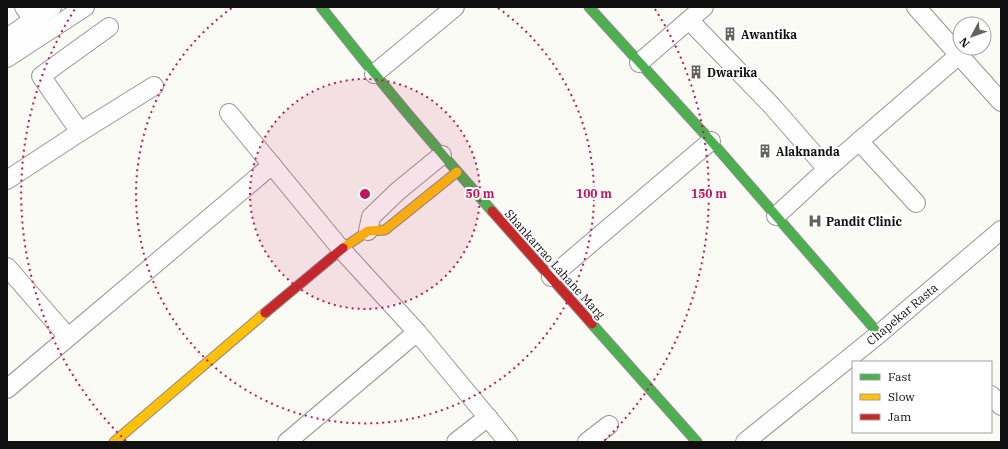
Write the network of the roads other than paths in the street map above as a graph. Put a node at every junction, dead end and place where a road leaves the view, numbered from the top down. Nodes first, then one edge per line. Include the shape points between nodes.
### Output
1 (52, 7) edge
2 (85, 7) edge
3 (321, 7) edge
4 (455, 7) edge
5 (589, 7) edge
6 (704, 7) edge
7 (916, 7) edge
8 (29, 14) edge
9 (689, 20) junction
10 (109, 27) dead end
11 (7, 38) edge
12 (952, 47) edge
13 (958, 56) edge
14 (960, 56) edge
15 (7, 58) edge
16 (639, 63) junction
17 (374, 74) junction
18 (154, 86) dead end
19 (1001, 102) edge
20 (229, 113) dead end
21 (80, 132) junction
22 (711, 141) junction
23 (860, 141) junction
24 (442, 155) junction
25 (272, 165) junction
26 (827, 169) junction
27 (457, 172) junction
28 (7, 180) edge
29 (916, 203) dead end
30 (776, 216) junction
31 (1001, 230) edge
32 (368, 231) junction
33 (341, 249) junction
34 (7, 266) edge
35 (551, 277) junction
36 (417, 332) junction
37 (879, 334) junction
38 (68, 337) junction
39 (7, 389) edge
40 (992, 396) edge
41 (1001, 406) edge
42 (488, 417) junction
43 (609, 425) dead end
44 (114, 442) edge
45 (287, 442) edge
46 (456, 442) edge
47 (508, 442) edge
48 (587, 442) edge
49 (697, 442) edge
50 (745, 442) edge

1 - 8 street
2 - 15 street
3 - 17 street, Shankarrao Lahane Marg
4 - 17 street
5 - 16 street
6 - 9 street
7 - 12 street
8 - 11 street
9 - 16 street
9 - 26 street via 772,106
10 - 21 street via 41,76
13 - 23 street
14 - 19 street
16 - 22 street
17 - 24 street, Shankarrao Lahane Marg
18 - 21 street
20 - 25 street
21 - 28 street
22 - 30 street
22 - 35 street
23 - 26 street
23 - 29 street
24 - 27 street, Shankarrao Lahane Marg
24 - 32 street via 371,217
25 - 33 street
25 - 38 street
26 - 30 street
27 - 32 street via 385,230
27 - 35 street, Shankarrao Lahane Marg
30 - 37 street
31 - 37 street, Chapekar Rasta
32 - 33 street
33 - 36 street
33 - 44 street
34 - 38 street
35 - 49 street, Shankarrao Lahane Marg
36 - 42 street
36 - 45 street
37 - 50 street, Chapekar Rasta
38 - 39 street
40 - 41 street
42 - 46 street
42 - 47 street
43 - 48 street

